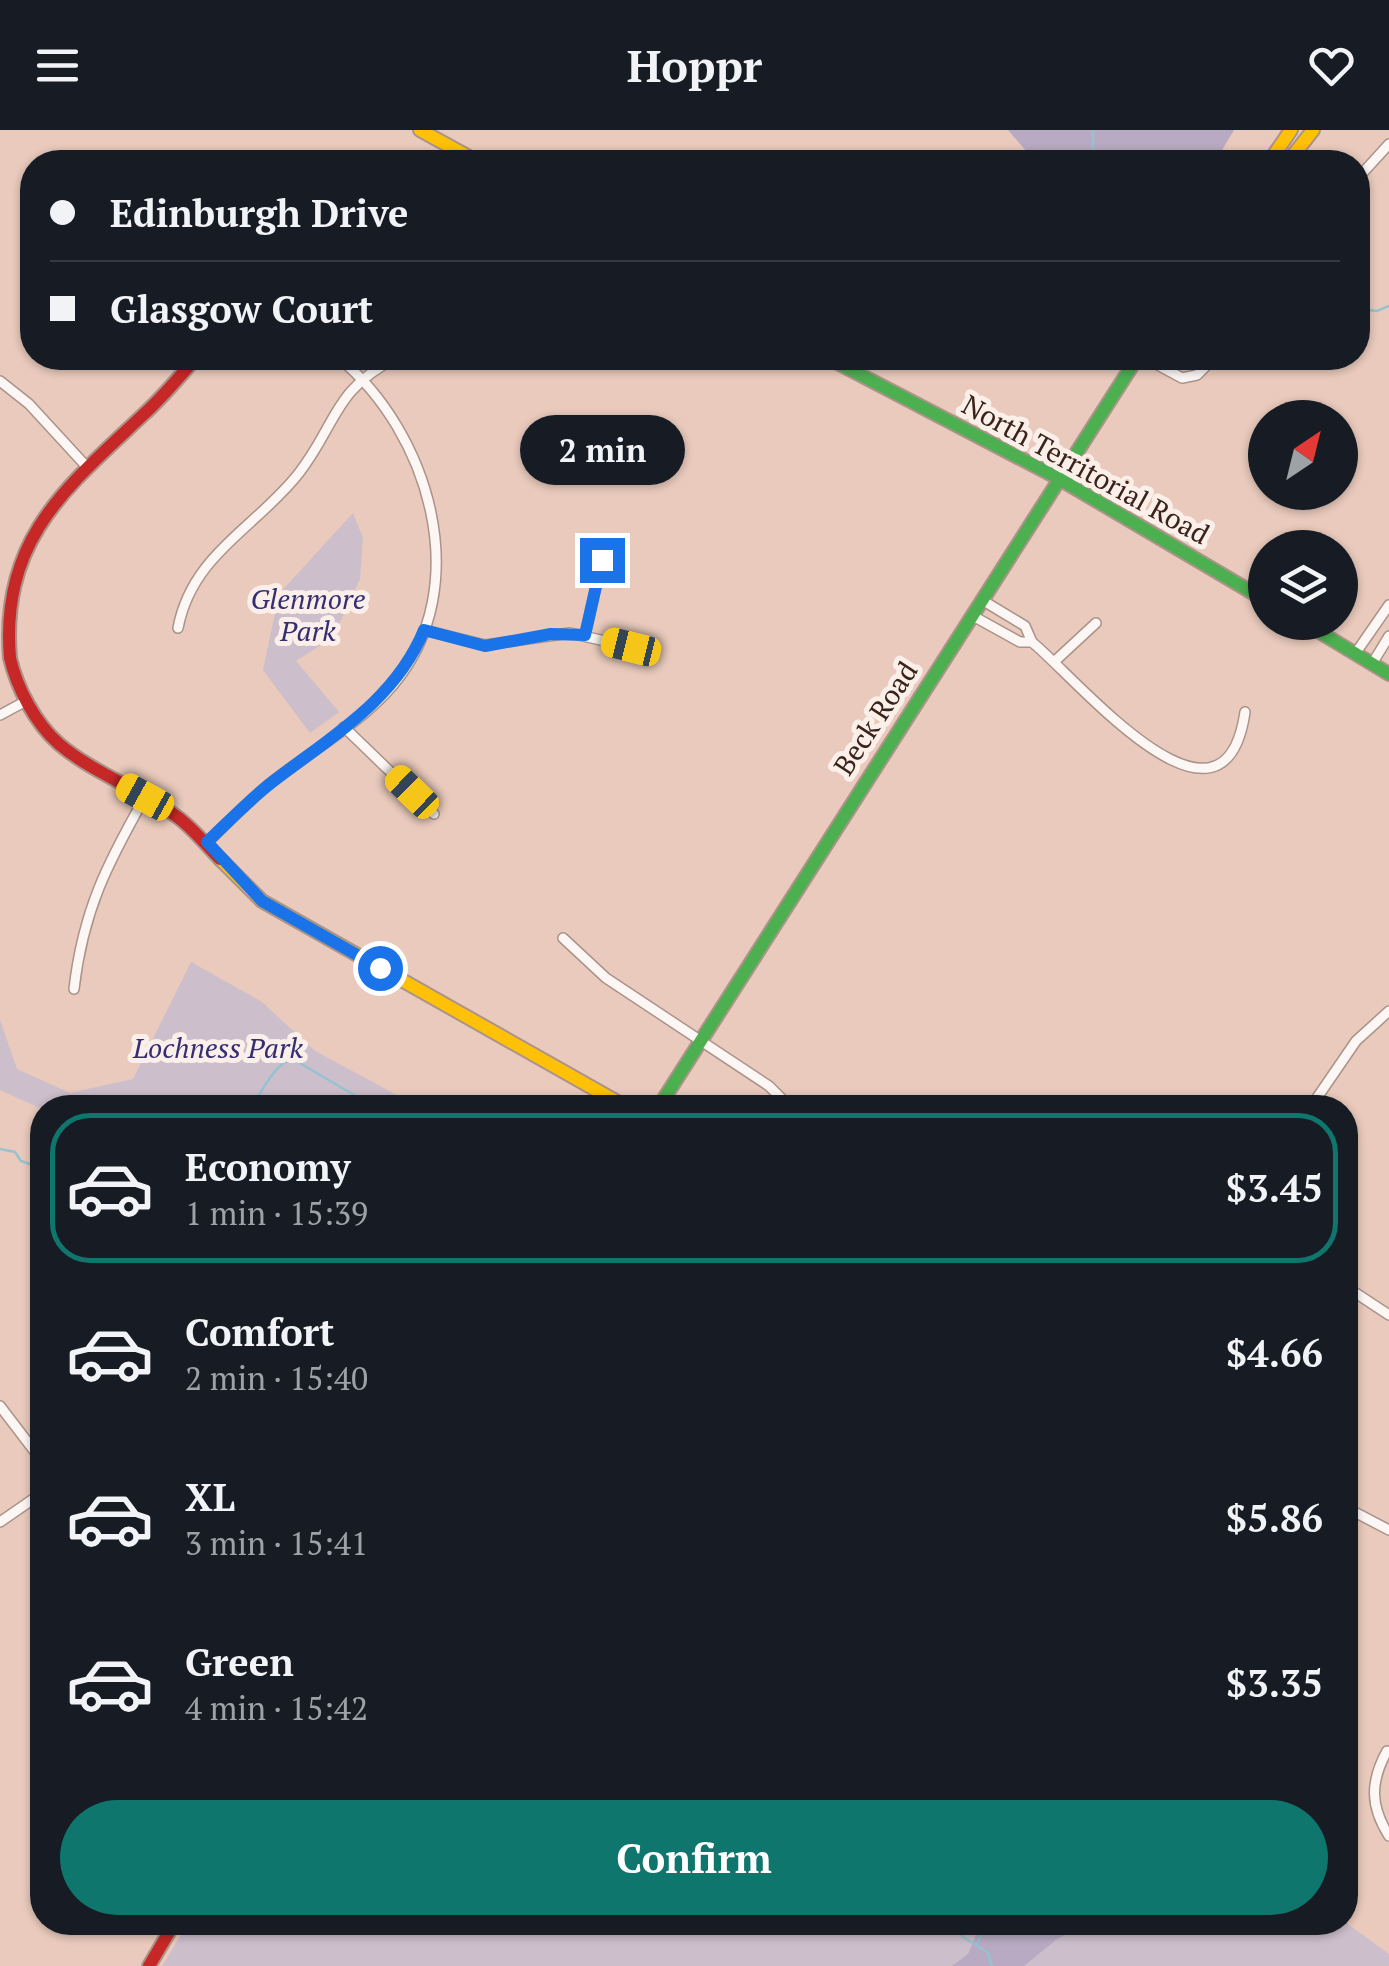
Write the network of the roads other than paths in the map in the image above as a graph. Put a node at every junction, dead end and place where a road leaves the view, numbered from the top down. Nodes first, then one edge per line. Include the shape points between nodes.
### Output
1 (420, 130) edge
2 (1313, 130) edge
3 (1389, 144) edge
4 (456, 150) edge
5 (1297, 150) edge
6 (1370, 165) edge
7 (186, 370) edge
8 (352, 370) edge
9 (376, 370) edge
10 (851, 370) edge
11 (1129, 370) edge
12 (1167, 370) edge
13 (1201, 370) edge
14 (362, 378) junction
15 (0, 381) edge
16 (86, 466) junction
17 (1058, 478) junction
18 (602, 560) dead end
19 (4, 584) edge
20 (1248, 590) edge
21 (982, 600) junction
22 (1389, 605) edge
23 (972, 616) junction
24 (1096, 623) dead end
25 (178, 628) dead end
26 (424, 630) junction
27 (585, 635) junction
28 (1389, 636) edge
29 (1333, 640) edge
30 (1032, 642) junction
31 (631, 647) dead end
32 (1356, 654) junction
33 (1054, 661) junction
34 (1372, 664) junction
35 (1389, 674) edge
36 (26, 701) junction
37 (1245, 712) dead end
38 (0, 715) edge
39 (344, 728) junction
40 (145, 797) junction
41 (434, 814) dead end
42 (207, 842) junction
43 (563, 938) dead end
44 (74, 989) dead end
45 (1389, 1011) edge
46 (699, 1039) junction
47 (605, 1095) edge
48 (666, 1095) edge
49 (779, 1095) edge
50 (1319, 1095) edge
51 (1358, 1295) edge
52 (1389, 1315) edge
53 (0, 1406) edge
54 (30, 1445) edge
55 (30, 1501) edge
56 (1358, 1514) edge
57 (0, 1522) edge
58 (1389, 1530) edge
59 (1387, 1751) edge
60 (1389, 1836) edge
61 (167, 1935) edge
62 (149, 1966) edge

1 - 4 main road
2 - 5 main road
3 - 6 street
7 - 16 main road
8 - 14 street
9 - 14 street
10 - 17 main road, North Territorial Road
11 - 17 main road, Beck Road
12 - 13 street via 1182,378
14 - 25 street via 330,416 297,475 202,570 182,603
14 - 26 street via 400,431 428,496 436,563
15 - 16 street
16 - 19 main road via 32,522
17 - 20 main road, North Territorial Road
17 - 21 main road, Beck Road
18 - 27 street
19 - 36 main road via 6,644
21 - 23 main road, Beck Road
21 - 30 street via 1025,626
22 - 32 street
23 - 30 street
23 - 46 main road, Beck Road
24 - 33 street
26 - 27 street via 485,646
26 - 39 street via 396,682
27 - 31 street
28 - 34 street
29 - 32 main road
30 - 33 street
32 - 34 main road
33 - 37 street via 1106,715 1193,769 1214,770 1228,762 1240,745
34 - 35 main road
36 - 38 street
36 - 40 main road via 69,752
39 - 41 street
39 - 42 street
40 - 42 main road
40 - 44 street via 94,892
42 - 47 main road via 262,901
43 - 46 street via 606,978
45 - 50 street via 1356,1041
46 - 48 main road, Beck Road
46 - 49 street
51 - 52 street
53 - 54 street
55 - 57 street
56 - 58 street
59 - 60 street via 1372,1790
61 - 62 main road

